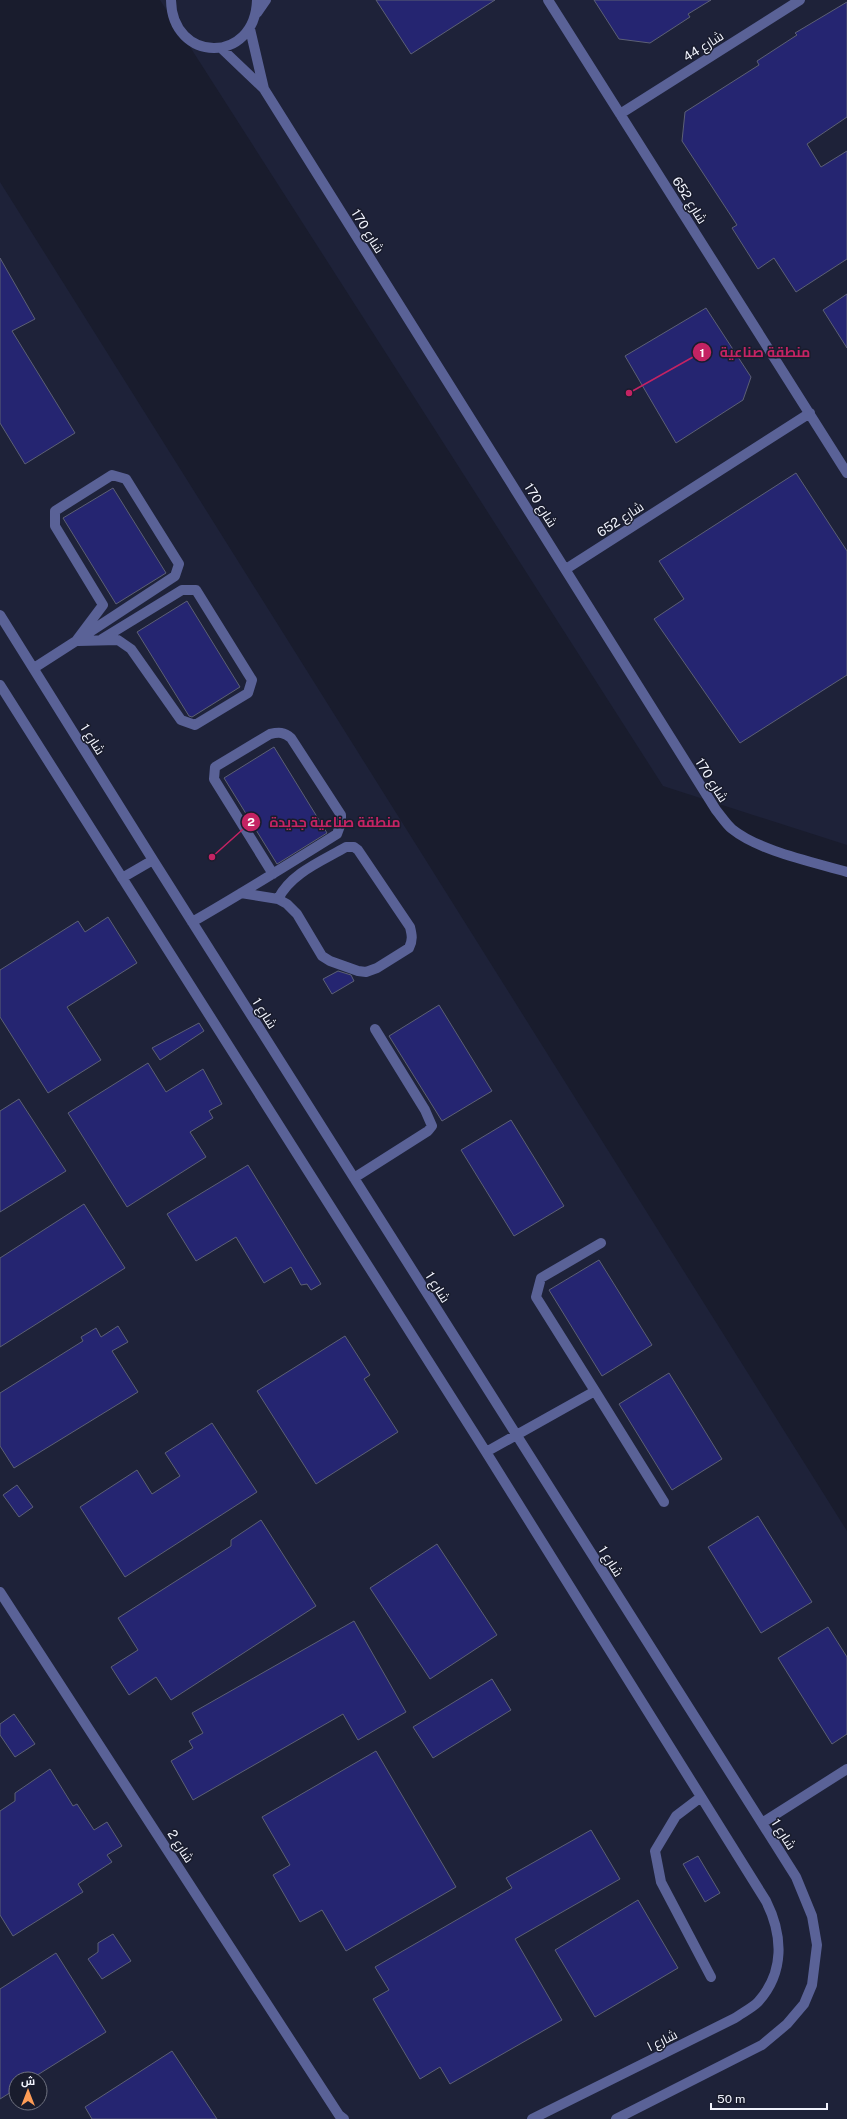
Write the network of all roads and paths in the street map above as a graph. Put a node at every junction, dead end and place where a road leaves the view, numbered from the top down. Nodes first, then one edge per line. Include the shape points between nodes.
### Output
1 (171, 0) edge
2 (257, 0) edge
3 (266, 0) edge
4 (548, 0) edge
5 (800, 0) edge
6 (257, 13) junction
7 (250, 29) junction
8 (221, 48) junction
9 (264, 90) junction
10 (620, 114) junction
11 (810, 413) junction
12 (847, 473) edge
13 (566, 569) junction
14 (0, 615) edge
15 (102, 639) junction
16 (76, 641) junction
17 (34, 668) junction
18 (0, 685) edge
19 (153, 860) junction
20 (847, 872) edge
21 (273, 874) junction
22 (122, 878) junction
23 (241, 894) junction
24 (278, 899) junction
25 (192, 922) junction
26 (375, 1029) dead end
27 (354, 1178) junction
28 (601, 1242) dead end
29 (595, 1391) junction
30 (516, 1435) junction
31 (486, 1452) junction
32 (664, 1502) dead end
33 (0, 1592) edge
34 (847, 1769) edge
35 (701, 1797) junction
36 (762, 1823) junction
37 (711, 1977) dead end
38 (341, 2118) edge
39 (532, 2119) edge
40 (616, 2119) edge

1 - 8 street via 172,13 178,29 190,40 205,47
2 - 6 street
3 - 6 street
4 - 10 street, شارع 652
5 - 10 street, شارع 44
6 - 7 street
7 - 8 street via 242,38
7 - 9 street, شارع 170
8 - 9 street, شارع 170
9 - 13 street, شارع 170
10 - 11 street, شارع 652
11 - 12 street, شارع 652
11 - 13 street, شارع 652
13 - 20 street, شارع 170 via 716,810 732,828 776,850
14 - 17 street, شارع 1
15 - 15 street via 118,640 131,650 181,720 195,724 248,693 252,680 196,590 182,590
15 - 16 street
16 - 16 street via 103,605 55,526 55,512 112,475 126,480 179,564 175,576
16 - 17 street
17 - 19 street, شارع 1
18 - 22 street
19 - 22 street
19 - 25 street, شارع 1
21 - 21 street via 337,834 341,823 341,815 291,738 278,732 270,734 215,767 213,774 216,783
21 - 23 street
22 - 31 street
23 - 24 street
23 - 25 street
24 - 24 street via 297,914 322,956 358,971 366,972 377,968 409,948 411,944 413,937 410,926 354,847 346,847 297,876 282,891
25 - 27 street, شارع 1
26 - 27 street via 432,1126
27 - 30 street, شارع 1
28 - 29 street via 541,1278 536,1297
29 - 30 street
29 - 32 street
30 - 31 street
30 - 36 street, شارع 1
31 - 35 street
33 - 38 street, شارع 2
34 - 36 street
35 - 37 street via 676,1816 655,1851 661,1882
35 - 39 street, شارع ا via 775,1919 780,1960 771,1984 757,2003 735,2018
36 - 40 street, شارع 1 via 796,1877 812,1916 817,1945 812,1985 804,2004 787,2024 762,2045

